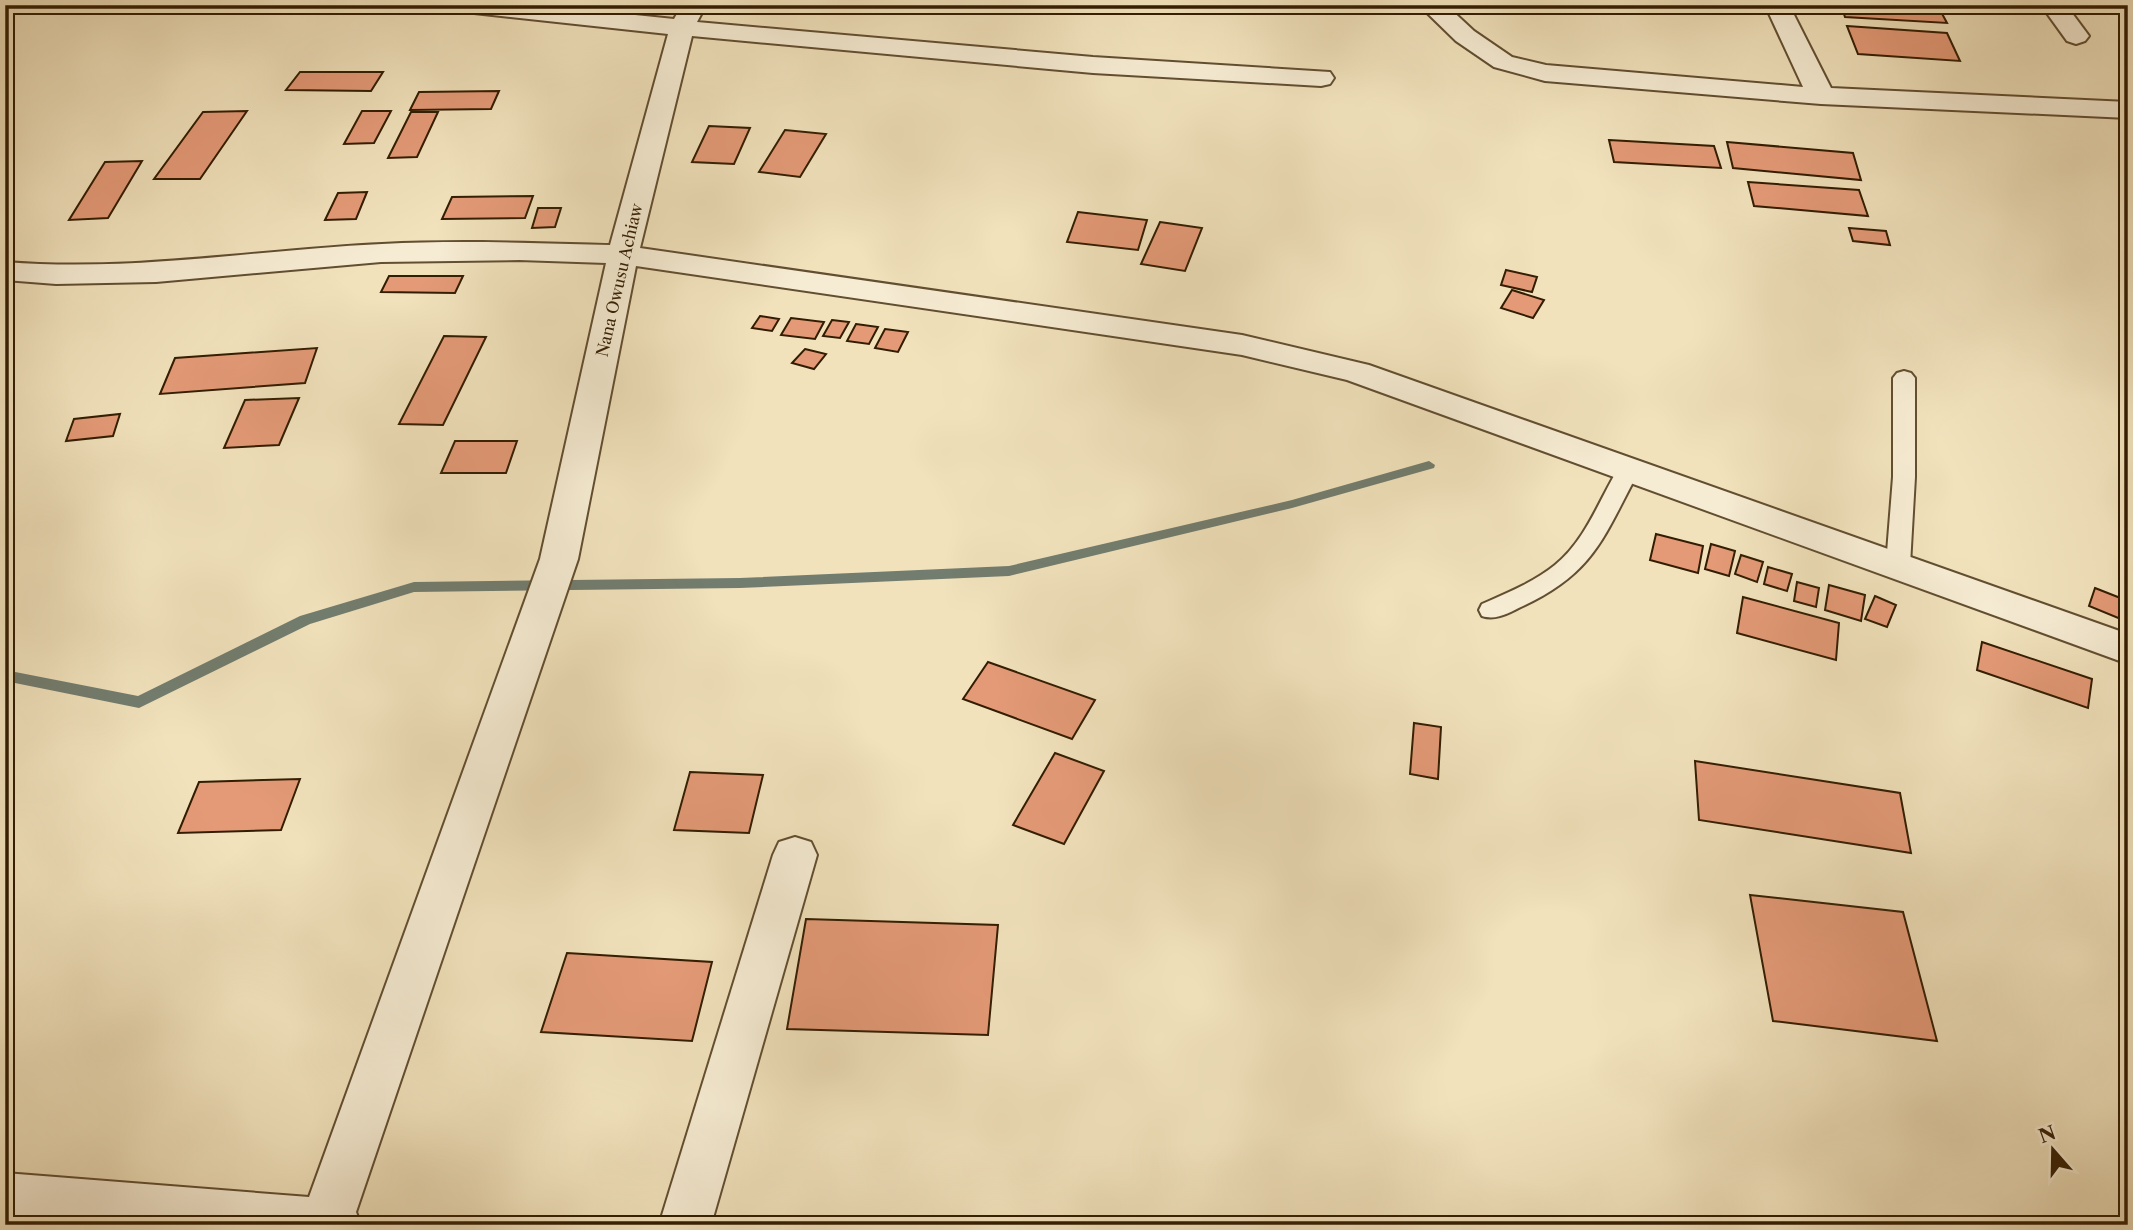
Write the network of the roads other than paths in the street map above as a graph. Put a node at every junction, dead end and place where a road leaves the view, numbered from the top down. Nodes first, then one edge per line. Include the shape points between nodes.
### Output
1 (466, 5) edge
2 (1431, 5) edge
3 (1777, 5) edge
4 (2053, 5) edge
5 (688, 16) edge
6 (2076, 36) dead end
7 (1321, 78) dead end
8 (1821, 96) junction
9 (2128, 110) edge
10 (623, 255) junction
11 (5, 271) edge
12 (1904, 378) dead end
13 (1629, 469) junction
14 (1898, 565) junction
15 (1491, 610) dead end
16 (2128, 649) edge
17 (795, 855) dead end
18 (5, 1199) edge
19 (328, 1224) edge
20 (685, 1225) edge

1 - 5 street
2 - 8 street via 1503,62 1545,73
3 - 8 street
4 - 6 street
5 - 7 street via 1093,65
5 - 10 street, Nana Owusu Achiaw
8 - 9 street
10 - 11 street via 381,253 156,273
10 - 13 street via 1242,345 1357,372
10 - 19 street, Nana Owusu Achiaw via 559,559
12 - 14 lane
13 - 14 street
13 - 15 lane via 1582,552 1566,570
14 - 16 street
17 - 20 street
18 - 19 street

